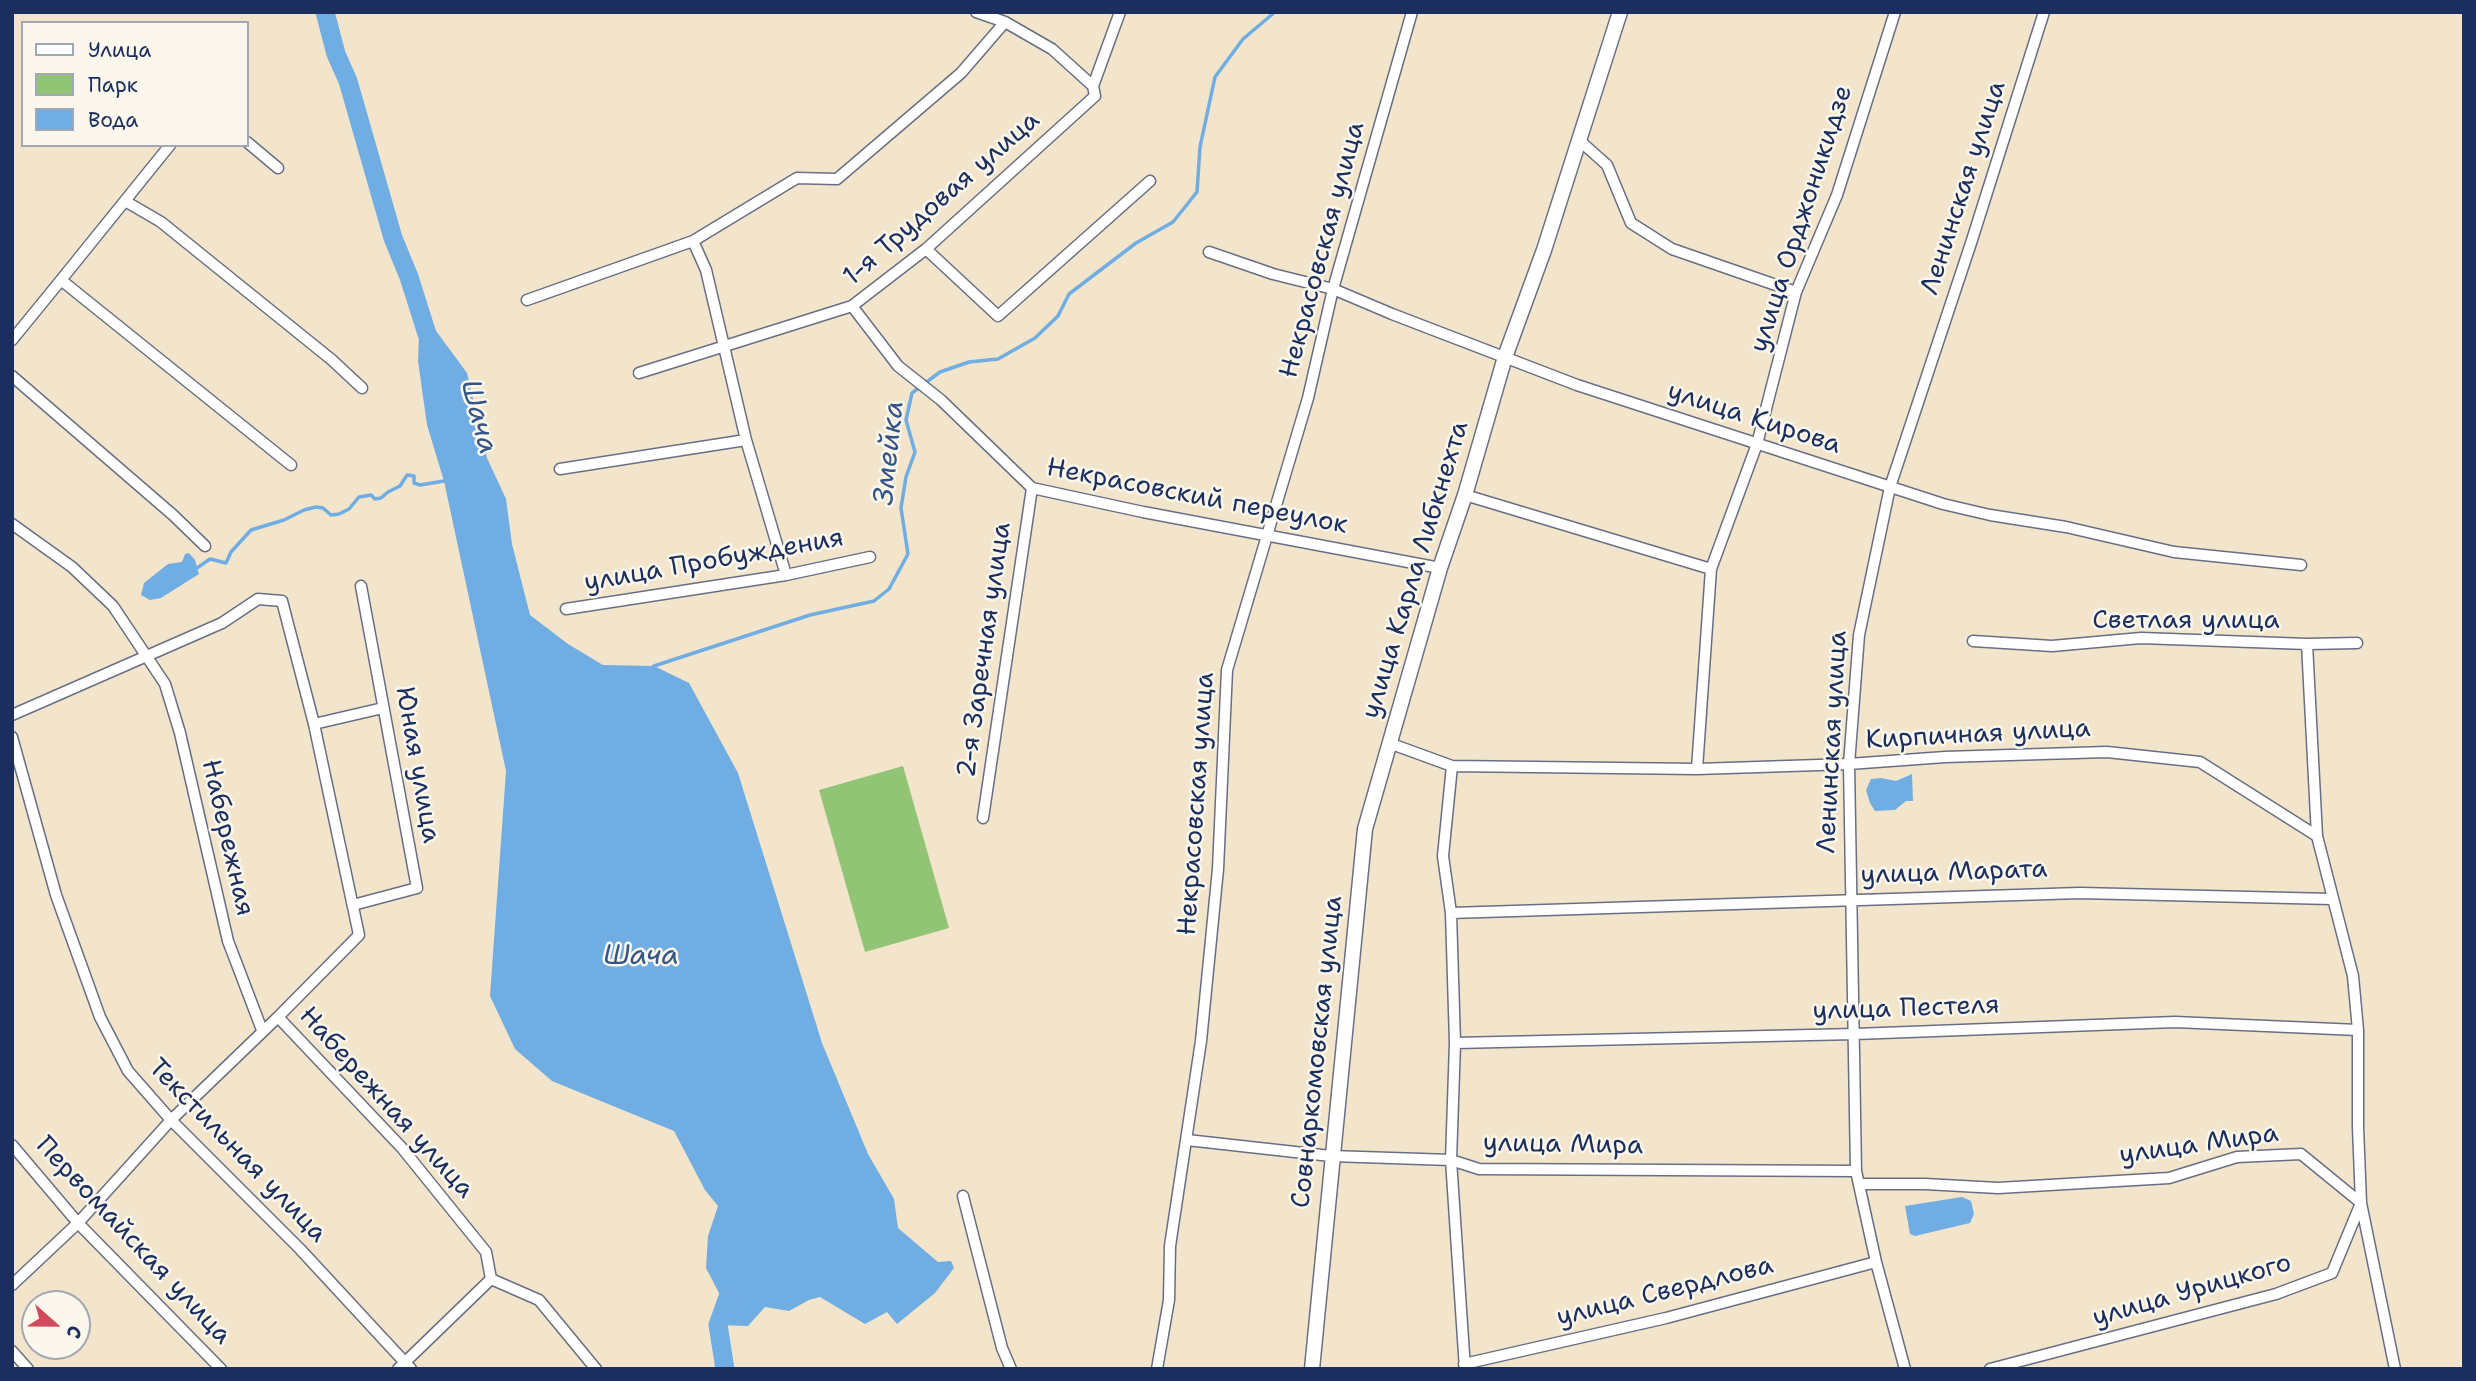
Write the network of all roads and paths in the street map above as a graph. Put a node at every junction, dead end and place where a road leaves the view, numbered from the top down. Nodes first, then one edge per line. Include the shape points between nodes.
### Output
1 (976, 12) edge
2 (1120, 12) edge
3 (1412, 12) edge
4 (1620, 12) edge
5 (1895, 12) edge
6 (2044, 12) edge
7 (1005, 22) junction
8 (1093, 86) junction
9 (1580, 141) junction
10 (248, 143) edge
11 (168, 147) edge
12 (278, 169) dead end
13 (1150, 181) dead end
14 (125, 201) junction
15 (693, 241) junction
16 (926, 249) junction
17 (1209, 253) dead end
18 (61, 280) junction
19 (1333, 289) junction
20 (1796, 292) junction
21 (527, 300) dead end
22 (852, 306) junction
23 (12, 340) edge
24 (725, 346) junction
25 (1505, 357) junction
26 (639, 373) dead end
27 (12, 376) edge
28 (362, 388) dead end
29 (746, 440) junction
30 (1757, 444) junction
31 (291, 465) dead end
32 (560, 469) dead end
33 (1890, 486) junction
34 (1032, 488) junction
35 (1465, 495) junction
36 (12, 524) edge
37 (1266, 535) junction
38 (205, 546) dead end
39 (870, 557) dead end
40 (2301, 565) dead end
41 (1440, 568) junction
42 (1711, 569) junction
43 (786, 575) junction
44 (361, 586) dead end
45 (566, 609) dead end
46 (1973, 641) dead end
47 (2357, 643) dead end
48 (2306, 644) junction
49 (148, 656) junction
50 (383, 708) junction
51 (12, 715) edge
52 (314, 724) junction
53 (12, 737) edge
54 (1389, 743) junction
55 (1849, 764) junction
56 (1452, 766) junction
57 (1698, 769) junction
58 (983, 818) dead end
59 (2317, 836) junction
60 (1850, 899) junction
61 (2332, 899) junction
62 (353, 905) junction
63 (1451, 913) junction
64 (278, 1017) junction
65 (262, 1030) junction
66 (2358, 1030) junction
67 (1855, 1034) junction
68 (1455, 1042) junction
69 (171, 1120) junction
70 (1187, 1140) junction
71 (12, 1145) edge
72 (1331, 1156) junction
73 (1451, 1160) junction
74 (1856, 1171) junction
75 (1859, 1184) junction
76 (963, 1196) dead end
77 (2361, 1203) junction
78 (78, 1223) junction
79 (1875, 1262) junction
80 (491, 1279) junction
81 (12, 1284) edge
82 (12, 1351) edge
83 (1464, 1366) edge
84 (404, 1367) edge
85 (28, 1369) edge
86 (221, 1369) edge
87 (596, 1369) edge
88 (1011, 1369) edge
89 (1157, 1369) edge
90 (1312, 1369) edge
91 (1905, 1369) edge
92 (1990, 1369) edge
93 (2395, 1369) edge

1 - 7 street
2 - 8 street
3 - 19 street, Некрасовская улица
4 - 9 street, улица Карла Либкнехта
5 - 20 street, улица Орджоникидзе via 1838,195
6 - 33 street, Ленинская улица
7 - 8 street via 1052,49
7 - 15 street via 961,73 836,178 797,178
8 - 16 street, 1-я Трудовая улица via 1095,96
9 - 20 street via 1607,165 1632,223 1672,249
9 - 25 street, улица Карла Либкнехта
10 - 12 street
11 - 14 street
13 - 16 street via 998,316
14 - 18 street
14 - 28 street via 160,222
15 - 21 street
15 - 24 street via 706,270
16 - 22 street, 1-я Трудовая улица
17 - 19 street, улица Кирова
18 - 23 street
18 - 31 street
19 - 25 street, улица Кирова
19 - 37 street, Некрасовская улица via 1308,398
20 - 30 street, улица Орджоникидзе
22 - 24 street, 1-я Трудовая улица
22 - 34 street, Некрасовский переулок via 903,371 942,400
24 - 26 street, 1-я Трудовая улица
24 - 29 street
25 - 30 street, улица Кирова
25 - 35 street, улица Карла Либкнехта
27 - 38 street
29 - 32 street
29 - 43 street
30 - 33 street, улица Кирова
30 - 42 street, улица Орджоникидзе
33 - 40 street, улица Кирова via 1990,515 2174,552
33 - 55 street, Ленинская улица via 1859,635
34 - 37 street, Некрасовский переулок
34 - 58 street, 2-я Заречная улица
35 - 41 street, улица Карла Либкнехта
35 - 42 street
36 - 49 street, Набережная via 72,567 113,606
37 - 41 street, Некрасовский переулок
37 - 70 street, Некрасовская улица via 1227,670 1218,869
39 - 43 street, улица Пробуждения
41 - 54 street, улица Карла Либкнехта
42 - 57 street, улица Орджоникидзе
43 - 45 street, улица Пробуждения
44 - 50 street, Юная улица
46 - 48 street, Светлая улица via 2052,646 2141,638
47 - 48 street, Светлая улица
48 - 59 street
49 - 51 street
49 - 52 street via 222,623 258,599 282,601
49 - 65 street, Набережная via 165,684 180,733 228,942
50 - 52 street
50 - 62 street, Юная улица via 416,888
52 - 62 street
53 - 69 street, Текстильная улица via 56,895 100,1017 128,1071
54 - 56 street, улица Карла Либкнехта
54 - 72 street, Совнаркомовская улица via 1365,829
55 - 57 street, Кирпичная улица
55 - 59 street, Кирпичная улица via 2107,752 2200,762
55 - 60 street, Ленинская улица
56 - 57 street, Кирпичная улица
56 - 63 street via 1443,856
59 - 61 street
60 - 61 street, улица Марата via 2080,893
60 - 63 street, улица Марата
60 - 67 street, Ленинская улица
61 - 66 street via 2353,976
62 - 64 street via 359,935
63 - 68 street
64 - 65 street
64 - 80 street, Набережная улица via 402,1148 486,1252
65 - 69 street
66 - 67 street, улица Пестеля via 2175,1022
66 - 77 street
67 - 68 street, улица Пестеля
67 - 74 street, Ленинская улица
68 - 73 street
69 - 78 street
69 - 84 street, Текстильная улица via 300,1249
70 - 72 street, улица Мира
70 - 89 street, Некрасовская улица
71 - 78 street, Первомайская улица
72 - 73 street, улица Мира
72 - 90 street, Совнаркомовская улица
73 - 74 street, улица Мира via 1479,1169
73 - 83 street
74 - 75 street, Ленинская улица
75 - 77 street, улица Мира via 1998,1188 2169,1178 2236,1157 2301,1154
75 - 79 street, Ленинская улица
76 - 88 street
77 - 92 street, улица Урицкого via 2332,1273 2276,1294
77 - 93 street
78 - 81 street
78 - 86 street, Первомайская улица
79 - 83 street, улица Свердлова
79 - 91 street, Ленинская улица
80 - 84 street
80 - 87 street via 540,1300
82 - 85 street

